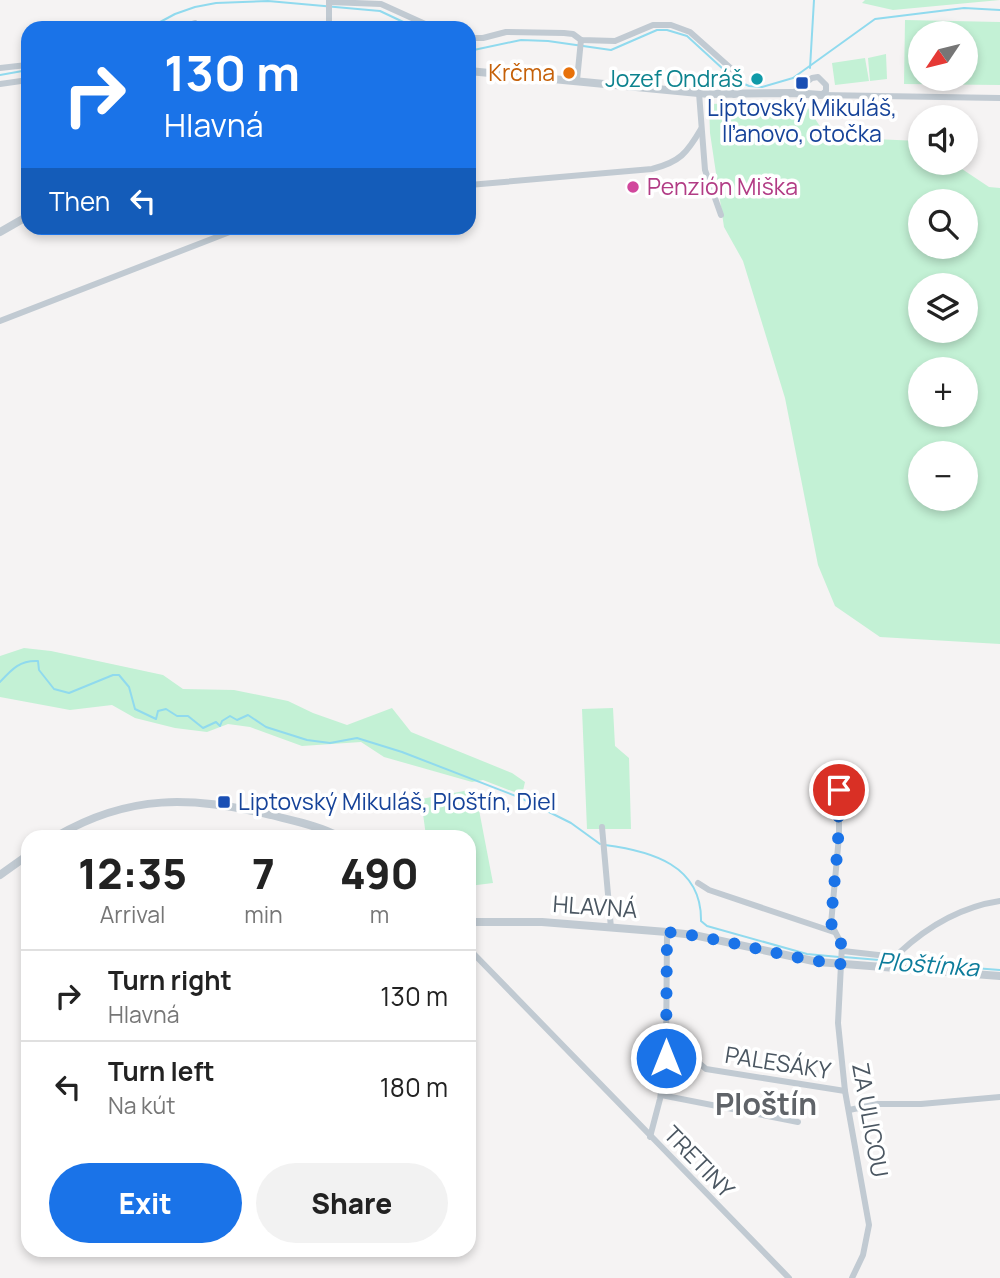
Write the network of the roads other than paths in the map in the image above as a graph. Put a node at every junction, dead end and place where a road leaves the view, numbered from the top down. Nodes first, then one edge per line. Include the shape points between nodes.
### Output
1 (329, 4) edge
2 (419, 21) edge
3 (476, 38) edge
4 (580, 44) junction
5 (21, 66) edge
6 (0, 68) edge
7 (476, 72) edge
8 (577, 80) junction
9 (21, 81) edge
10 (0, 84) edge
11 (699, 93) junction
12 (793, 93) junction
13 (734, 94) junction
14 (821, 95) junction
15 (1000, 98) edge
16 (701, 129) junction
17 (476, 184) edge
18 (721, 215) dead end
19 (21, 220) edge
20 (0, 232) edge
21 (222, 235) edge
22 (0, 321) edge
23 (839, 790) dead end
24 (602, 827) dead end
25 (75, 830) edge
26 (322, 830) edge
27 (21, 860) edge
28 (0, 875) edge
29 (698, 883) dead end
30 (1000, 901) edge
31 (476, 922) edge
32 (611, 928) junction
33 (667, 932) junction
34 (835, 933) junction
35 (476, 956) edge
36 (843, 957) junction
37 (895, 962) junction
38 (1000, 976) edge
39 (666, 1058) junction
40 (845, 1091) junction
41 (661, 1096) junction
42 (1000, 1097) edge
43 (849, 1110) junction
44 (798, 1122) dead end
45 (650, 1137) junction
46 (789, 1278) edge
47 (852, 1278) edge

1 - 2 street via 381,4
3 - 4 street via 506,32 564,33 573,34
4 - 8 street
4 - 13 street via 615,41 653,25 671,25 694,35 735,72
5 - 6 street
7 - 8 street
8 - 11 street
9 - 10 street
11 - 13 street
11 - 16 street
12 - 13 street
12 - 14 street
12 - 14 street via 818,77 827,85
14 - 15 street
16 - 17 street via 680,158 652,169
16 - 18 street via 705,170
19 - 20 street
21 - 22 street
23 - 34 street via 831,920
24 - 32 street
25 - 26 street via 96,816 123,808 187,801 246,809
27 - 28 street
29 - 34 street
30 - 37 street via 938,922
31 - 32 street, HLAVNÁ
32 - 33 street, HLAVNÁ
33 - 36 street, HLAVNÁ via 818,962
33 - 39 street
34 - 36 street
35 - 45 street, TRETINY
36 - 37 street
36 - 37 street, HLAVNÁ via 852,964
36 - 40 street, ZA ULICOU via 838,1023
37 - 38 street
39 - 40 street, PALESÁKY via 699,1063 706,1069
39 - 41 street
40 - 43 street, ZA ULICOU
41 - 44 street
41 - 45 street
42 - 43 street
43 - 47 street, ZA ULICOU via 869,1225
45 - 46 street, TRETINY

